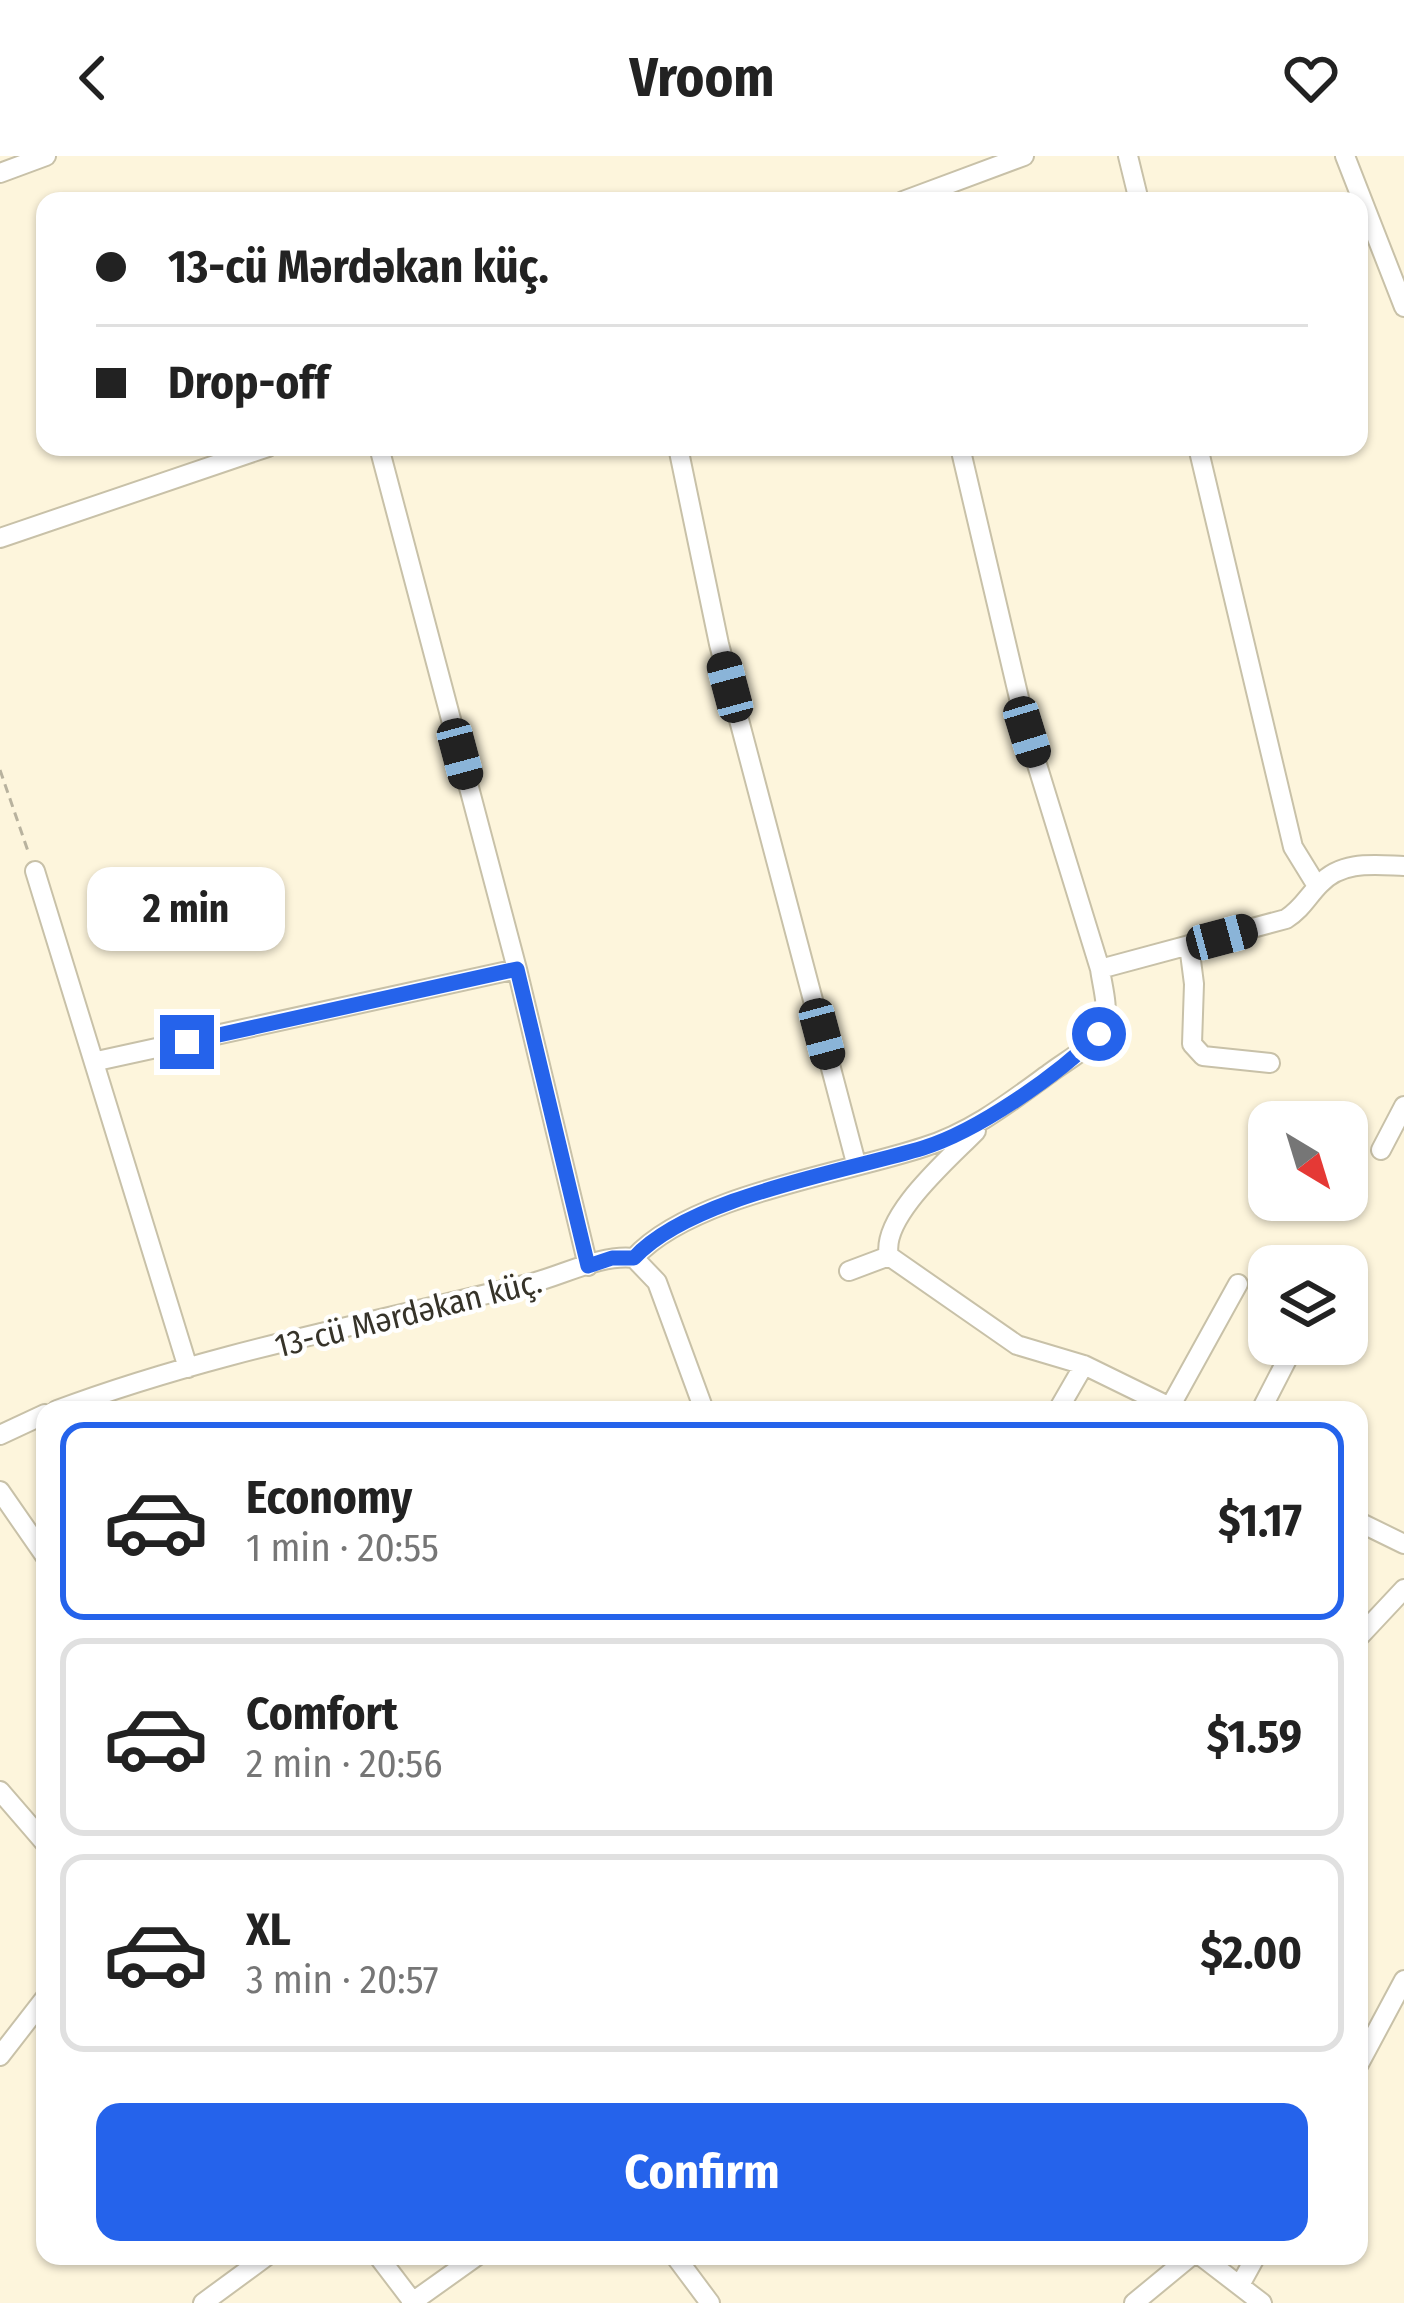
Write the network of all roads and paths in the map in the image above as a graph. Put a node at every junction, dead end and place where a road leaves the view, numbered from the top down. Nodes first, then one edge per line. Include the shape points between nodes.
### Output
1 (46, 156) edge
2 (1024, 156) edge
3 (1128, 156) edge
4 (1345, 156) edge
5 (0, 173) edge
6 (927, 192) edge
7 (1137, 192) edge
8 (1359, 192) edge
9 (1368, 215) edge
10 (1404, 307) edge
11 (241, 456) edge
12 (381, 456) edge
13 (680, 456) edge
14 (962, 456) edge
15 (1200, 456) edge
16 (0, 538) edge
17 (0, 770) edge
18 (1404, 866) edge
19 (35, 871) joint
20 (1317, 886) junction
21 (1190, 945) junction
22 (517, 969) junction
23 (1100, 969) junction
24 (97, 1061) junction
25 (1270, 1063) dead end
26 (1404, 1106) edge
27 (989, 1118) junction
28 (1381, 1150) dead end
29 (906, 1152) junction
30 (856, 1163) junction
31 (926, 1183) junction
32 (889, 1256) junction
33 (634, 1258) junction
34 (588, 1266) junction
35 (849, 1271) dead end
36 (1238, 1284) dead end
37 (1084, 1365) junction
38 (1284, 1365) edge
39 (188, 1368) junction
40 (85, 1401) edge
41 (701, 1401) edge
42 (1063, 1401) edge
43 (1159, 1401) edge
44 (1177, 1401) edge
45 (1266, 1401) edge
46 (36, 1418) edge
47 (0, 1435) edge
48 (0, 1491) edge
49 (1368, 1526) edge
50 (36, 1543) edge
51 (1404, 1544) edge
52 (1404, 1589) edge
53 (1368, 1627) edge
54 (0, 1791) edge
55 (36, 1833) edge
56 (1404, 1980) edge
57 (36, 2010) edge
58 (1368, 2047) edge
59 (0, 2056) edge
60 (255, 2265) edge
61 (385, 2265) edge
62 (464, 2265) edge
63 (684, 2265) edge
64 (1180, 2265) edge
65 (1213, 2265) edge
66 (1251, 2265) edge
67 (1240, 2285) junction
68 (412, 2302) edge
69 (203, 2303) edge
70 (710, 2303) edge
71 (1134, 2303) edge
72 (1262, 2303) edge

1 - 5 street
2 - 6 street
3 - 7 street
4 - 8 street
9 - 10 street
11 - 16 street
12 - 22 street
13 - 30 street via 719,644
14 - 23 street via 1027,732
15 - 20 street via 1293,847
17 - 19 path
18 - 20 street via 1347,867
19 - 24 street
20 - 21 street via 1286,919
21 - 23 street
21 - 25 street via 1195,1051
22 - 24 street
22 - 34 street
23 - 27 street, 13-cü Mərdəkan küç. via 1106,1010 1099,1034
24 - 39 street
26 - 28 street
27 - 29 street, 13-cü Mərdəkan küç.
27 - 31 street
29 - 30 street, 13-cü Mərdəkan küç.
29 - 31 street
30 - 33 street, 13-cü Mərdəkan küç. via 680,1223
31 - 32 street via 890,1230
32 - 35 street
32 - 37 street via 1017,1345
33 - 34 street, 13-cü Mərdəkan küç.
33 - 41 street via 657,1282
34 - 39 street, 13-cü Mərdəkan küç.
36 - 44 street
37 - 42 street
37 - 43 street
38 - 45 street
39 - 40 street, 13-cü Mərdəkan küç.
46 - 47 street
48 - 50 street
49 - 51 street
52 - 53 street
54 - 55 street
56 - 58 street
57 - 59 street
60 - 69 street
61 - 68 street
62 - 68 street
63 - 70 street
64 - 71 street
65 - 67 street
66 - 67 street
67 - 72 street

